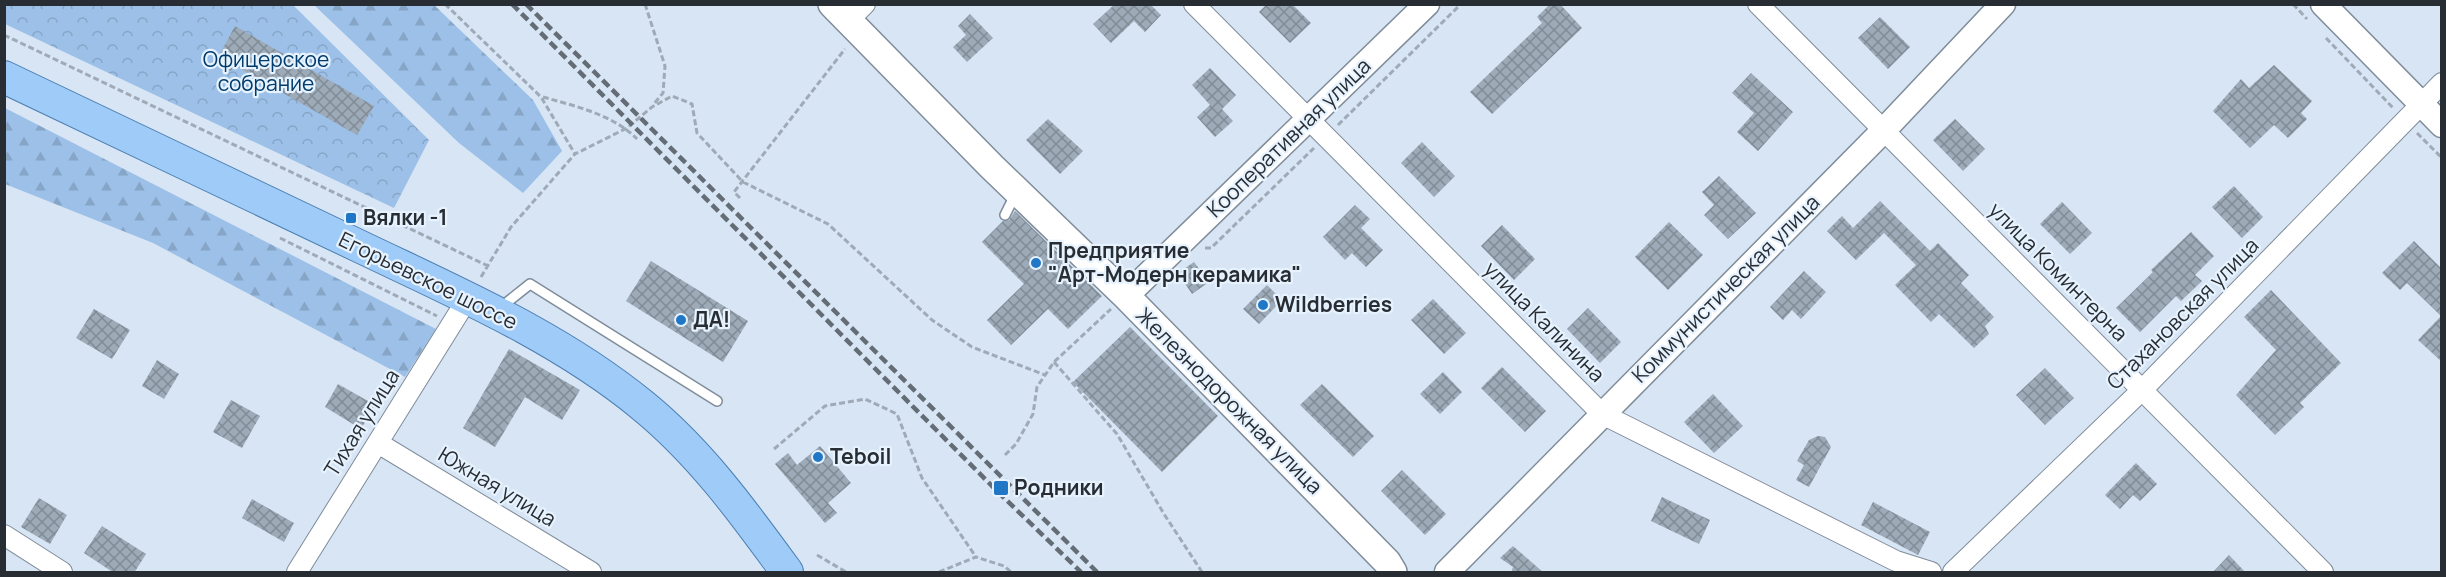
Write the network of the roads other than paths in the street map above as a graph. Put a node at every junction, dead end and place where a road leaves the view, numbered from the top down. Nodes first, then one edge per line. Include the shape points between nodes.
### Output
1 (1194, 4) edge
2 (1427, 4) edge
3 (1758, 4) edge
4 (2003, 4) edge
5 (2316, 13) edge
6 (851, 16) edge
7 (4, 77) edge
8 (2442, 83) edge
9 (2412, 112) junction
10 (1307, 120) junction
11 (2442, 125) edge
12 (1884, 130) junction
13 (1017, 191) junction
14 (1005, 215) dead end
15 (1126, 296) junction
16 (468, 298) junction
17 (495, 312) junction
18 (2141, 391) junction
19 (717, 401) dead end
20 (1602, 414) junction
21 (378, 443) junction
22 (4, 535) edge
23 (62, 573) edge
24 (297, 573) edge
25 (591, 573) edge
26 (787, 573) edge
27 (1393, 573) edge
28 (1447, 573) edge
29 (1931, 573) edge
30 (1953, 573) edge
31 (2323, 573) edge

1 - 10 street, улица Калинина
2 - 10 street, Кооперативная улица
3 - 12 street, улица Коминтерна
4 - 12 street, Коммунистическая улица
5 - 9 street
6 - 13 main road, Железнодорожная улица
7 - 16 main road, Егорьевское шоссе
8 - 9 street, Стахановская улица
9 - 11 street
9 - 18 street, Стахановская улица
10 - 15 street, Кооперативная улица
10 - 20 street, улица Калинина
12 - 18 street, улица Коминтерна
12 - 20 street, Коммунистическая улица
13 - 14 lane
13 - 15 main road, Железнодорожная улица
15 - 27 main road, Железнодорожная улица via 1379,553
16 - 17 main road, Егорьевское шоссе
16 - 21 street, Тихая улица
17 - 19 lane via 530,284
17 - 26 main road, Егорьевское шоссе via 551,341 644,406 707,468
18 - 30 street, Стахановская улица
18 - 31 street, улица Коминтерна
20 - 28 street, Коммунистическая улица
20 - 29 street, улица Калинина via 1896,561
21 - 24 street, Тихая улица
21 - 25 street, Южная улица
22 - 23 street

